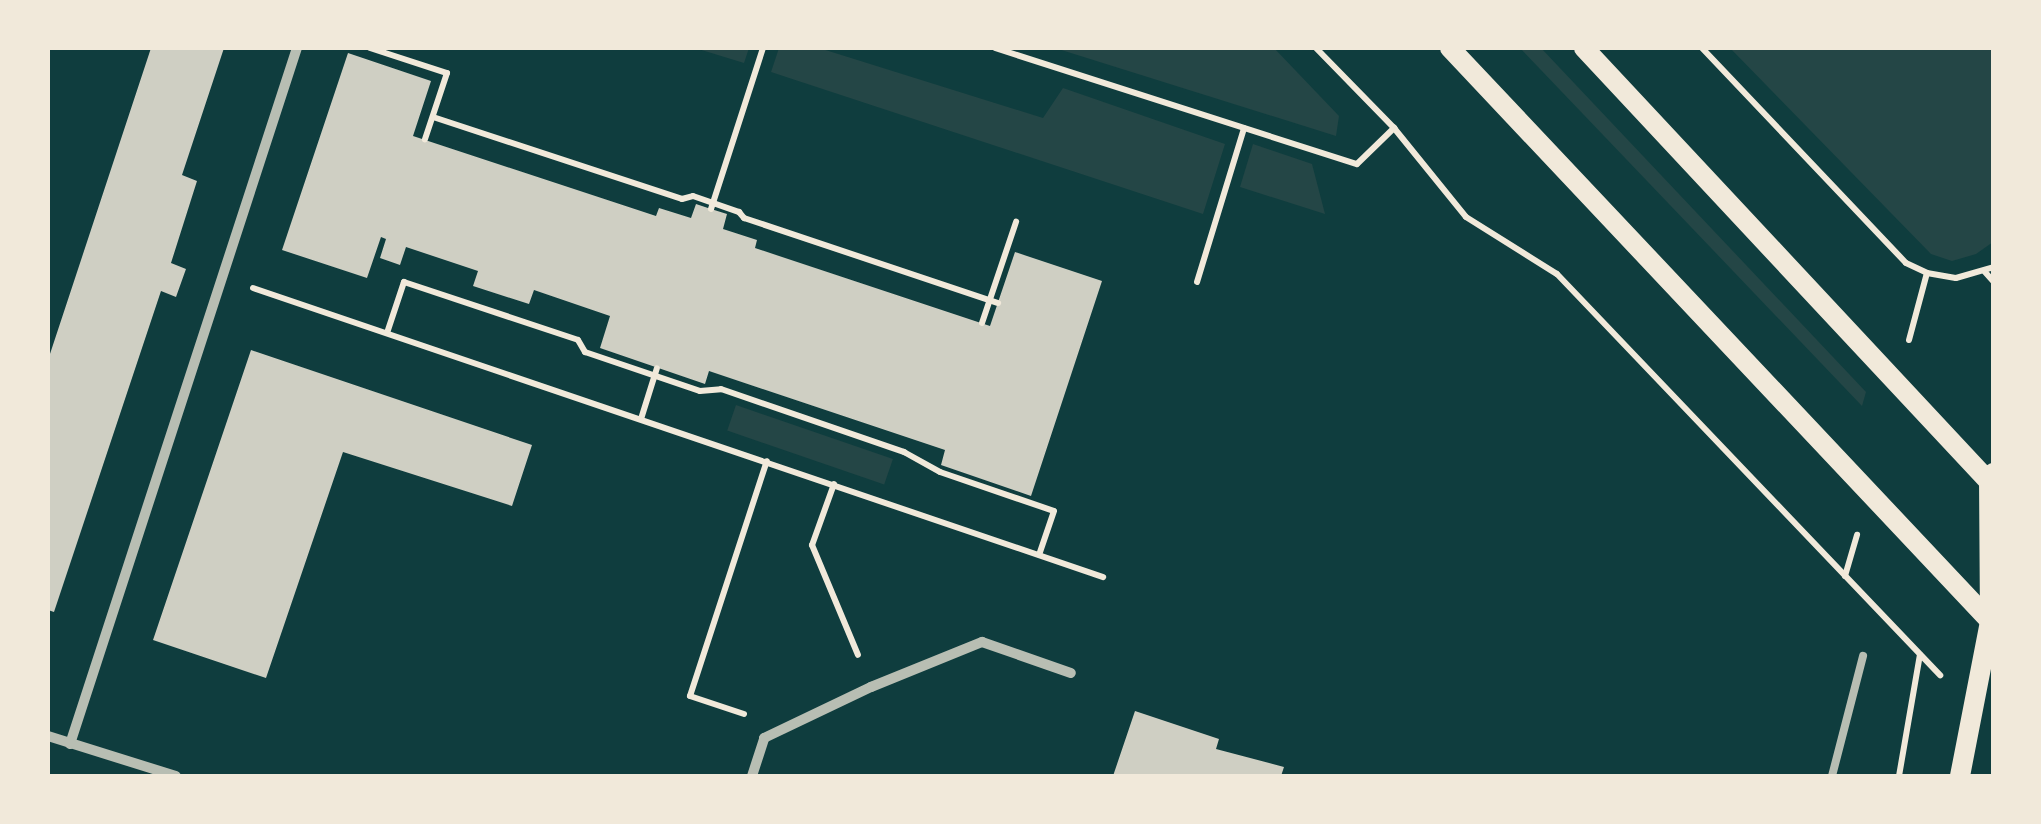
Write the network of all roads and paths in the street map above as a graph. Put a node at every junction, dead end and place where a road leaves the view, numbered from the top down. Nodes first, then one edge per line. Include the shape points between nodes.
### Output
1 (297, 48) edge
2 (370, 48) edge
3 (763, 48) edge
4 (995, 48) edge
5 (1316, 48) edge
6 (1450, 48) edge
7 (1584, 48) edge
8 (1702, 48) edge
9 (432, 117) junction
10 (1244, 128) junction
11 (1394, 128) junction
12 (425, 140) dead end
13 (712, 206) junction
14 (1016, 222) dead end
15 (1994, 267) edge
16 (1984, 272) junction
17 (224, 278) junction
18 (1196, 282) dead end
19 (1994, 282) edge
20 (994, 301) junction
21 (982, 323) dead end
22 (386, 333) junction
23 (656, 372) junction
24 (641, 419) junction
25 (768, 462) junction
26 (1992, 480) edge
27 (834, 484) junction
28 (1039, 556) junction
29 (1103, 577) dead end
30 (1992, 621) edge
31 (1920, 655) junction
32 (1863, 656) dead end
33 (1071, 673) dead end
34 (871, 686) junction
35 (1975, 712) junction
36 (48, 736) edge
37 (764, 738) junction
38 (70, 744) junction
39 (176, 776) edge
40 (752, 776) edge
41 (1832, 776) edge
42 (1900, 776) edge
43 (1960, 776) edge

1 - 17 street
2 - 9 path via 447,73
3 - 13 path
4 - 10 path
5 - 11 path
6 - 30 main road
7 - 26 main road
8 - 16 path via 1906,263 1956,278
9 - 12 path
9 - 13 path
10 - 11 path via 1357,164
10 - 18 path
11 - 31 path via 1466,217 1556,274
13 - 20 path
14 - 20 path
15 - 16 path
16 - 19 path
17 - 22 path
17 - 38 street
20 - 21 path
22 - 23 path via 404,282 578,340 585,352
22 - 24 path
23 - 24 path
23 - 28 path via 904,452 940,472 1054,511
24 - 25 path
25 - 27 path
25 - 37 path via 690,696 756,718
26 - 30 main road
27 - 28 path
27 - 34 path via 812,545
28 - 29 path
30 - 35 main road
31 - 35 path
31 - 42 path
32 - 41 lane
33 - 34 street via 982,642
34 - 37 street
35 - 43 main road
36 - 38 street
37 - 40 street
38 - 39 street

